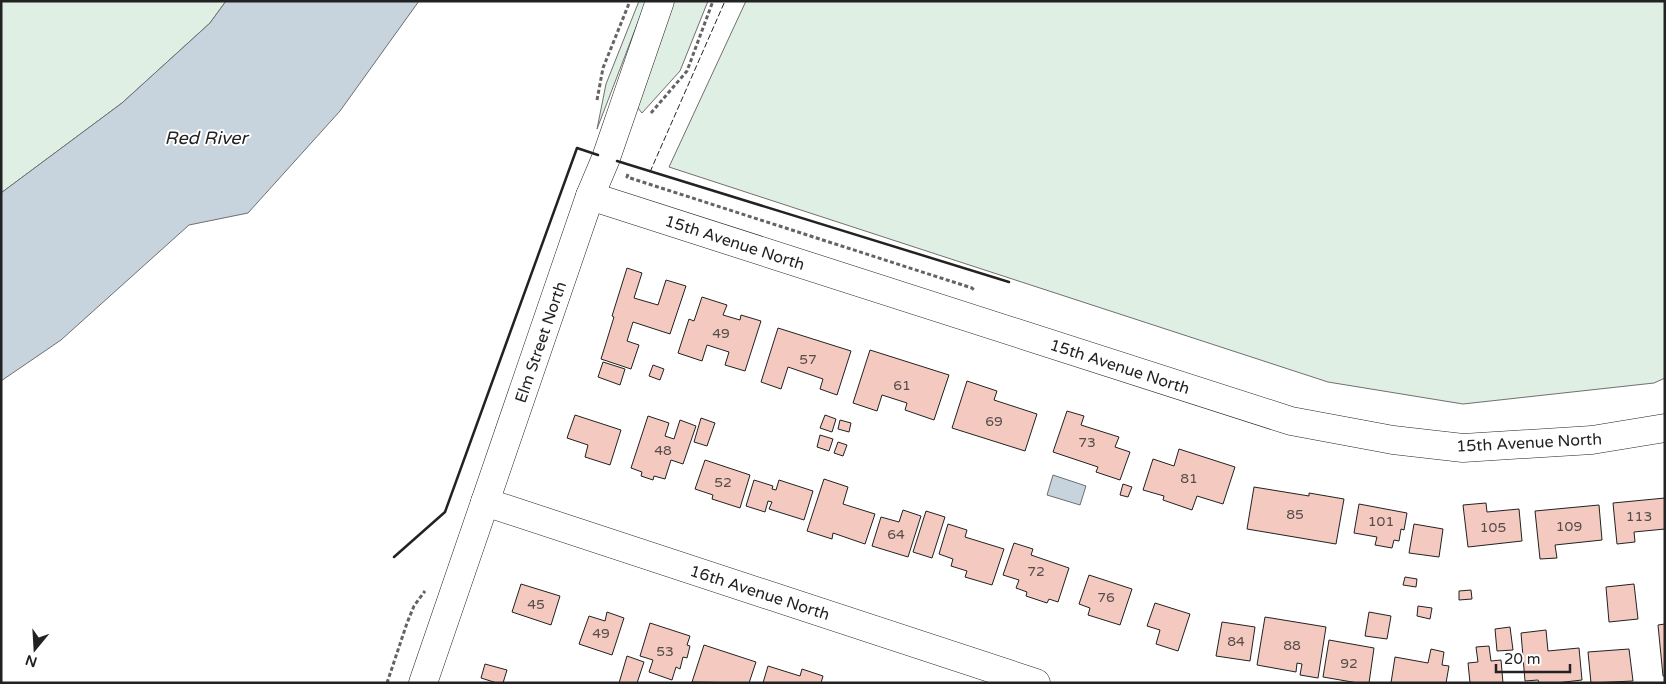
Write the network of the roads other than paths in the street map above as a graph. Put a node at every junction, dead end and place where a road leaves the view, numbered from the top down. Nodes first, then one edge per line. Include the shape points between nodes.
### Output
1 (660, 1) edge
2 (590, 196) junction
3 (1665, 428) edge
4 (484, 502) junction
5 (423, 683) edge
6 (1036, 683) edge

1 - 2 street, Elm Street North
2 - 3 street, 15th Avenue North via 1291,421 1393,440 1463,448 1592,440
2 - 4 street, Elm Street North
4 - 5 street, Elm Street North
4 - 6 street, 16th Avenue North

